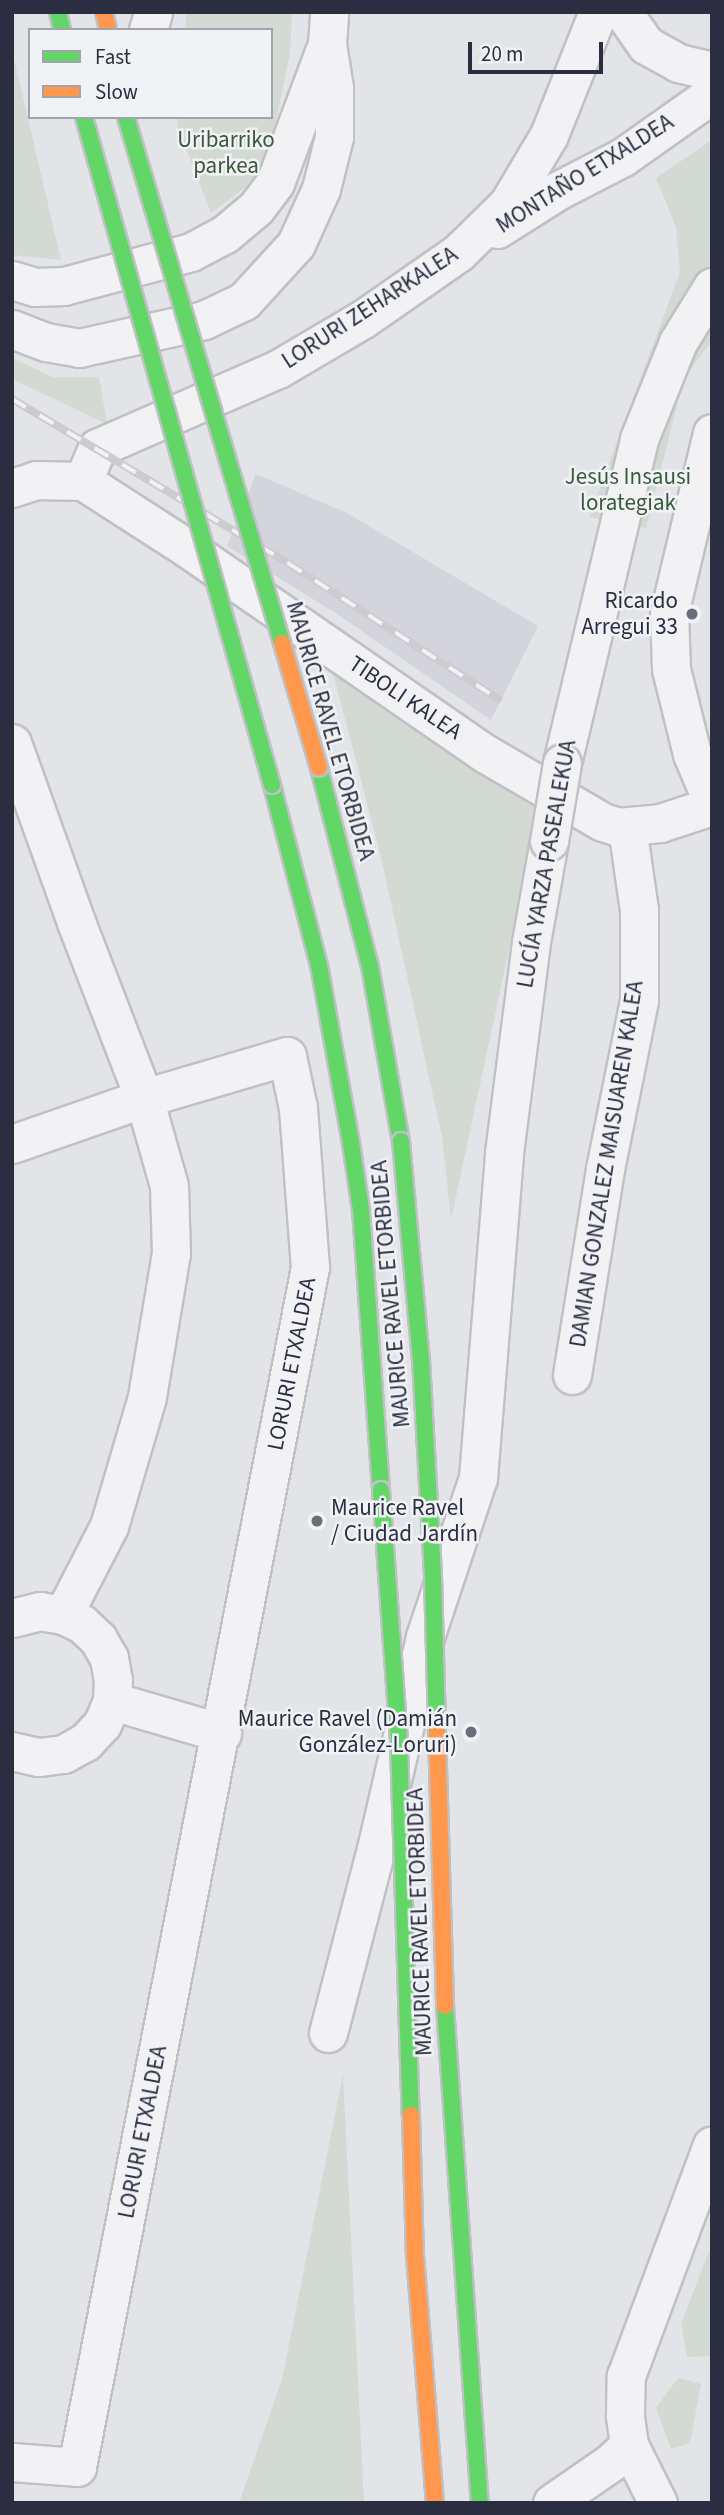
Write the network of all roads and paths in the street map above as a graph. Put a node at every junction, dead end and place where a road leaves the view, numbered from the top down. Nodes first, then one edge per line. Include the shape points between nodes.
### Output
1 (598, 12) edge
2 (623, 12) edge
3 (328, 28) edge
4 (712, 71) edge
5 (712, 94) edge
6 (85, 119) edge
7 (127, 119) edge
8 (458, 253) junction
9 (12, 280) edge
10 (712, 287) edge
11 (12, 329) edge
12 (225, 394) junction
13 (712, 433) edge
14 (83, 481) junction
15 (12, 488) edge
16 (159, 531) junction
17 (12, 743) edge
18 (712, 804) edge
19 (627, 827) junction
20 (144, 1097) junction
21 (12, 1144) edge
22 (572, 1376) dead end
23 (62, 1615) junction
24 (12, 1618) edge
25 (128, 1706) dead end
26 (222, 1733) junction
27 (13, 1755) edge
28 (328, 2033) dead end
29 (712, 2145) edge
30 (629, 2445) junction
31 (12, 2462) edge
32 (435, 2503) edge
33 (480, 2503) edge
34 (552, 2503) edge
35 (658, 2503) edge

1 - 8 street, LORURI ZEHARKALEA via 542,146 508,204
2 - 4 street via 646,45 678,63
3 - 9 street via 275,183 256,208 225,234 191,252 64,286 35,287
3 - 11 street via 334,137 321,189 296,244 244,301 204,320 79,348
5 - 8 street, MONTAÑO ETXALDEA via 622,156
6 - 32 main road, MAURICE RAVEL ETORBIDEA, bridge via 319,965 361,1209 399,1743 415,2255
7 - 33 main road, MAURICE RAVEL ETORBIDEA, bridge via 319,768 370,966 401,1141 421,1360 433,1576 446,2048
8 - 12 street, LORURI ZEHARKALEA via 363,319
10 - 28 street, LUCÍA YARZA PASEALEKUA, bridge via 678,342 639,439 562,763 531,942 504,1153 478,1478 425,1637
12 - 14 street, LORURI ZEHARKALEA via 97,448
12 - 16 street via 237,458 218,493 192,524
13 - 18 street via 669,614 671,669 692,754
14 - 15 street via 36,481
14 - 16 street, TIBOLI KALEA
16 - 19 street, TIBOLI KALEA via 486,754 603,822
17 - 20 street
18 - 19 street, TIBOLI KALEA via 660,823
19 - 22 street, DAMIAN GONZALEZ MAISUAREN KALEA via 639,910 639,1000 605,1168
20 - 21 street
20 - 23 street via 169,1186 171,1253 147,1397 132,1451 109,1525
20 - 26 street, LORURI ETXALDEA via 287,1056 298,1108 310,1267
23 - 24 street via 40,1612
23 - 27 street via 98,1639 114,1680 111,1701 102,1724 85,1742 63,1754
25 - 26 street
26 - 31 street, LORURI ETXALDEA via 77,2468
29 - 30 street via 626,2376
30 - 34 street
30 - 35 street

